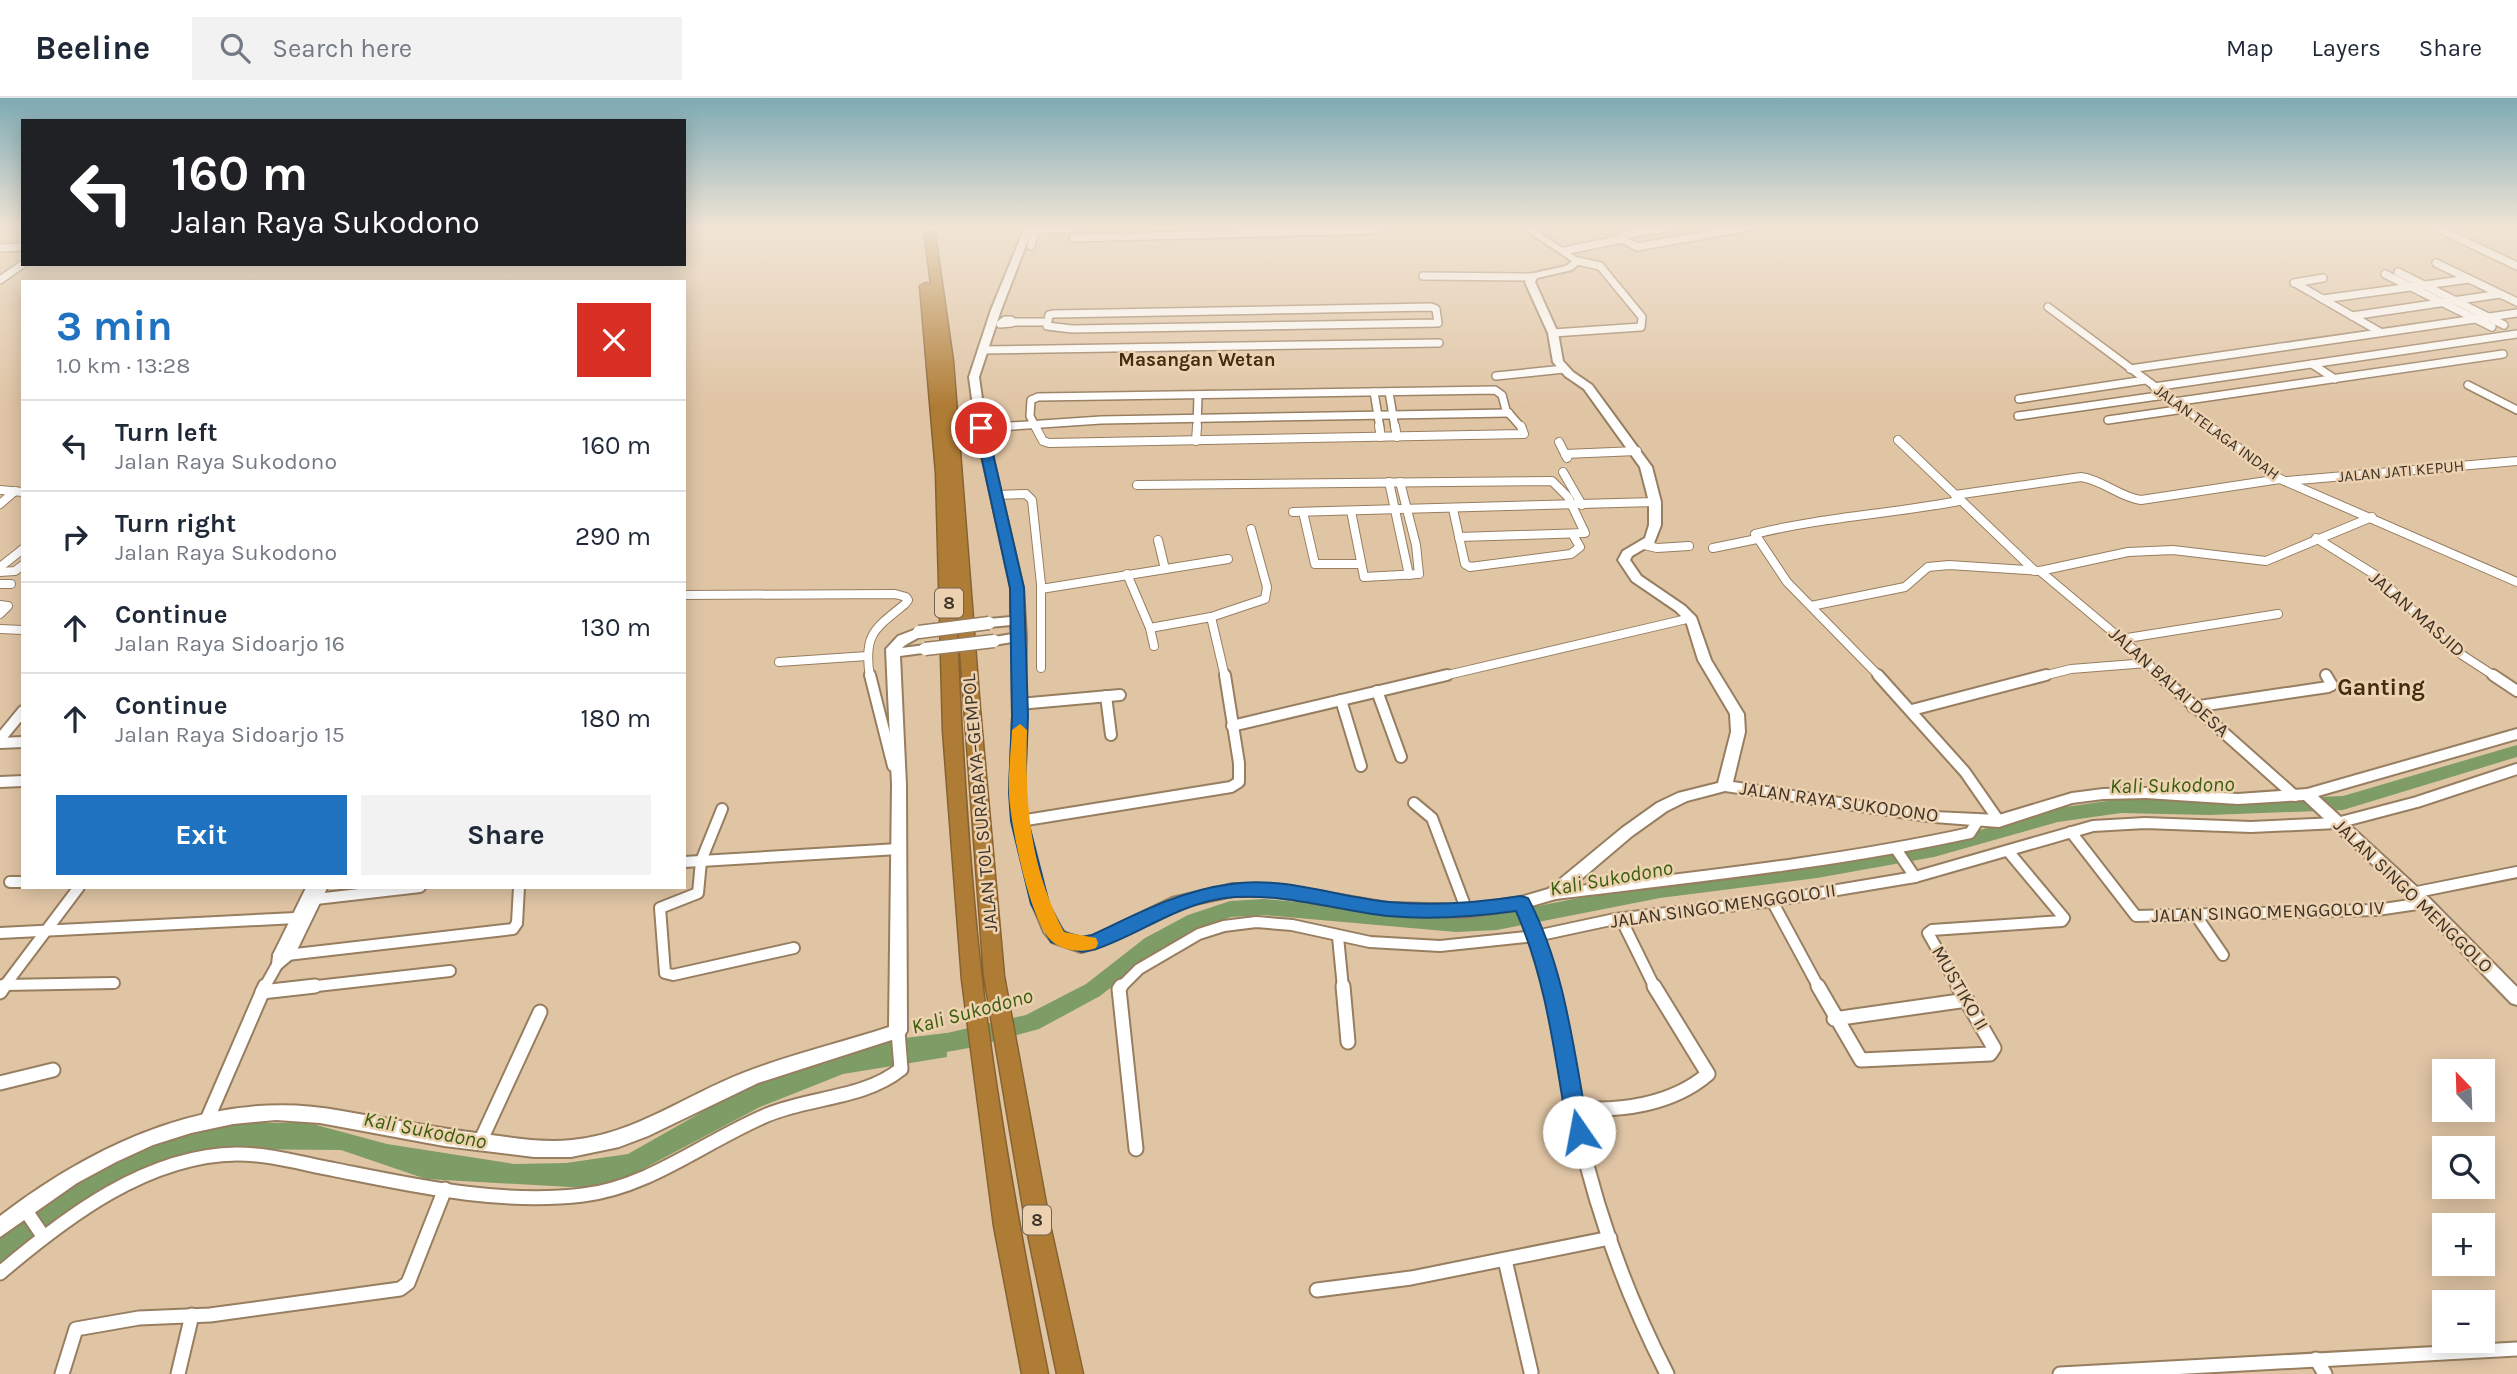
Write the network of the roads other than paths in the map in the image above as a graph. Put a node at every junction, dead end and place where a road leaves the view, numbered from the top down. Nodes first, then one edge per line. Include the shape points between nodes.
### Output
1 (925, 287) edge
2 (937, 287) edge
3 (1010, 287) edge
4 (1532, 287) edge
5 (1618, 287) edge
6 (2300, 287) edge
7 (2410, 287) junction
8 (2413, 287) edge
9 (2427, 287) edge
10 (2485, 287) edge
11 (2500, 294) junction
12 (2323, 299) junction
13 (2457, 301) junction
14 (2443, 303) junction
15 (2517, 303) edge
16 (2048, 307) dead end
17 (1364, 308) junction
18 (1220, 311) junction
19 (2517, 313) edge
20 (2352, 316) junction
21 (2488, 317) junction
22 (2475, 319) junction
23 (1047, 322) junction
24 (995, 323) junction
25 (1366, 324) junction
26 (1221, 326) junction
27 (2504, 326) dead end
28 (2492, 327) dead end
29 (1553, 333) junction
30 (2381, 333) junction
31 (2517, 334) edge
32 (1439, 343) dead end
33 (2433, 346) junction
34 (982, 350) junction
35 (2503, 354) dead end
36 (2459, 361) junction
37 (2312, 364) junction
38 (1563, 369) junction
39 (2130, 369) junction
40 (1496, 376) dead end
41 (2335, 379) junction
42 (2145, 380) junction
43 (2468, 385) dead end
44 (2154, 387) junction
45 (1374, 392) junction
46 (1389, 392) junction
47 (1198, 395) junction
48 (2165, 395) junction
49 (2019, 399) dead end
50 (2179, 408) junction
51 (2517, 410) edge
52 (1508, 412) junction
53 (1378, 414) junction
54 (1392, 414) junction
55 (2018, 416) dead end
56 (1197, 417) junction
57 (2108, 420) dead end
58 (1034, 421) junction
59 (981, 425) junction
60 (1381, 437) junction
61 (1397, 437) junction
62 (1898, 440) dead end
63 (1196, 441) junction
64 (1559, 442) dead end
65 (1637, 451) junction
66 (2517, 461) edge
67 (1563, 472) dead end
68 (2283, 480) junction
69 (1389, 482) junction
70 (1400, 482) junction
71 (1137, 485) dead end
72 (0, 490) edge
73 (19, 492) edge
74 (998, 495) junction
75 (1957, 498) junction
76 (1655, 502) junction
77 (0, 504) edge
78 (1571, 505) junction
79 (1582, 505) junction
80 (1453, 509) junction
81 (1396, 510) junction
82 (1406, 510) junction
83 (1350, 511) junction
84 (1293, 512) dead end
85 (1303, 512) junction
86 (2372, 517) junction
87 (1251, 529) dead end
88 (1573, 535) junction
89 (1459, 537) junction
90 (2316, 538) junction
91 (1757, 539) junction
92 (1158, 540) dead end
93 (1644, 545) junction
94 (1689, 546) dead end
95 (1713, 548) dead end
96 (21, 551) edge
97 (1228, 559) dead end
98 (1360, 564) junction
99 (21, 566) edge
100 (0, 569) edge
101 (1165, 569) junction
102 (2038, 571) junction
103 (1127, 574) junction
104 (1409, 575) junction
105 (2517, 582) edge
106 (0, 584) edge
107 (11, 584) dead end
108 (1041, 589) junction
109 (686, 595) edge
110 (0, 605) edge
111 (1811, 606) junction
112 (0, 614) edge
113 (2278, 614) dead end
114 (1211, 617) junction
115 (1691, 618) junction
116 (1020, 620) junction
117 (966, 626) junction
118 (1150, 628) junction
119 (0, 629) edge
120 (21, 630) edge
121 (1020, 637) junction
122 (2121, 639) junction
123 (1154, 646) dead end
124 (893, 653) junction
125 (867, 656) junction
126 (779, 662) dead end
127 (2147, 663) junction
128 (1041, 668) dead end
129 (2326, 675) dead end
130 (1377, 691) junction
131 (2517, 691) edge
132 (1120, 695) dead end
133 (1106, 696) junction
134 (1341, 700) junction
135 (1020, 704) junction
136 (2193, 707) junction
137 (1912, 710) junction
138 (21, 714) edge
139 (1232, 726) junction
140 (1111, 734) dead end
141 (2517, 734) edge
142 (0, 741) edge
143 (21, 742) edge
144 (1401, 757) dead end
145 (1361, 766) dead end
146 (2517, 769) edge
147 (21, 781) edge
148 (0, 782) edge
149 (899, 785) junction
150 (1725, 786) junction
151 (2304, 796) junction
152 (1414, 803) dead end
153 (722, 809) dead end
154 (2334, 820) junction
155 (1020, 821) junction
156 (1998, 821) junction
157 (1977, 822) junction
158 (2071, 832) junction
159 (898, 849) junction
160 (1897, 850) junction
161 (2008, 851) junction
162 (701, 861) junction
163 (686, 862) edge
164 (2517, 872) edge
165 (1914, 876) junction
166 (10, 882) dead end
167 (21, 882) edge
168 (78, 889) edge
169 (311, 889) edge
170 (321, 889) edge
171 (403, 889) edge
172 (519, 889) edge
173 (1553, 894) junction
174 (2418, 898) junction
175 (316, 899) junction
176 (1772, 901) junction
177 (1523, 906) junction
178 (1466, 911) junction
179 (2195, 914) junction
180 (296, 918) junction
181 (1621, 919) junction
182 (49, 930) junction
183 (0, 933) edge
184 (1535, 933) junction
185 (1338, 937) junction
186 (794, 947) dead end
187 (283, 955) junction
188 (2223, 955) dead end
189 (450, 971) dead end
190 (114, 983) dead end
191 (2, 987) edge
192 (2514, 991) edge
193 (262, 992) junction
194 (1967, 1000) junction
195 (540, 1012) dead end
196 (1834, 1019) junction
197 (899, 1035) junction
198 (1348, 1042) dead end
199 (53, 1070) dead end
200 (0, 1083) edge
201 (1574, 1108) junction
202 (207, 1120) junction
203 (480, 1142) junction
204 (1136, 1149) dead end
205 (445, 1189) junction
206 (26, 1210) junction
207 (0, 1228) edge
208 (42, 1235) junction
209 (1610, 1238) junction
210 (1505, 1260) junction
211 (0, 1273) edge
212 (1317, 1290) dead end
213 (192, 1315) junction
214 (2517, 1349) edge
215 (2316, 1359) junction
216 (1531, 1372) dead end
217 (62, 1374) edge
218 (178, 1374) edge
219 (1035, 1374) edge
220 (1070, 1374) edge
221 (1667, 1374) edge
222 (2060, 1374) edge
223 (2084, 1374) edge
224 (2325, 1374) edge

1 - 219 highway, JALAN TOL SURABAYA–GEMPOL / 8 via 943,473 952,731 972,980 1006,1226
2 - 117 highway, JALAN TOL SURABAYA–GEMPOL / 8 via 947,361
3 - 24 main road
4 - 29 main road
5 - 29 street via 1642,317 1641,327
6 - 12 street
7 - 8 street
7 - 12 street
7 - 14 street
9 - 13 street
10 - 11 street
11 - 13 street
11 - 15 street
12 - 20 street
13 - 14 street
13 - 21 street
14 - 20 street
14 - 22 street
16 - 39 street, JALAN TELAGA INDAH
17 - 18 street
17 - 25 street
17 - 25 street via 1433,307 1439,322
18 - 23 street via 1054,314
18 - 26 street
19 - 21 street
20 - 30 street
21 - 22 street
21 - 27 street
22 - 28 street
22 - 30 street
23 - 24 street
23 - 26 street via 1048,327 1072,329
24 - 34 main road
25 - 26 street
29 - 38 main road
30 - 39 street
31 - 33 street
32 - 34 street
33 - 36 street
33 - 37 street
34 - 59 main road, JALAN RAYA SUKODONO via 974,377
35 - 36 street
36 - 41 street
37 - 41 street
37 - 44 street
38 - 40 street
38 - 65 main road via 1588,387
39 - 42 street, JALAN TELAGA INDAH
41 - 50 street
42 - 44 street, JALAN TELAGA INDAH
42 - 49 street
43 - 51 street
44 - 48 street, JALAN TELAGA INDAH
45 - 46 street
45 - 47 street
45 - 53 street
46 - 52 street via 1495,390
46 - 54 street
47 - 56 street
47 - 58 street via 1038,397 1031,400 1029,412
48 - 50 street, JALAN TELAGA INDAH
48 - 55 street
50 - 57 street
50 - 68 street, JALAN TELAGA INDAH
52 - 54 street
52 - 61 street via 1524,434
53 - 54 street
53 - 56 street
53 - 60 street
54 - 61 street
56 - 58 street
56 - 63 street
58 - 59 street
58 - 63 street via 1043,441 1049,443
59 - 74 main road, JALAN RAYA SUKODONO
60 - 61 street
60 - 63 street
62 - 75 street, JALAN BALAI DESA
64 - 65 street via 1566,456
65 - 76 main road
66 - 68 street, JALAN JATI KEPUH
67 - 79 street
68 - 75 street, JALAN JATI KEPUH via 2141,500 2126,498 2094,479 2081,477
68 - 86 street, JALAN TELAGA INDAH
69 - 70 street
69 - 71 street
69 - 81 street
70 - 78 street via 1552,481
70 - 82 street
72 - 73 street
73 - 77 street
74 - 108 street via 1022,493 1032,500
74 - 116 main road, JALAN RAYA SUKODONO
75 - 91 street via 1768,530 1755,533
75 - 102 street, JALAN BALAI DESA
76 - 79 street
76 - 93 main road via 1655,525
78 - 79 street
78 - 80 street
78 - 88 street via 1585,533
80 - 82 street
80 - 89 street
81 - 82 street
81 - 83 street
81 - 104 street
82 - 104 street via 1420,572
83 - 85 street
83 - 98 street
84 - 85 street
85 - 98 street via 1315,564
86 - 90 street
86 - 105 street, JALAN TELAGA INDAH
87 - 114 street via 1267,596 1261,602
88 - 89 street
88 - 89 street via 1580,547 1572,554 1473,568 1465,564
90 - 102 street via 2266,561 2148,551
90 - 131 street, JALAN MASJID via 2391,587 2454,649
91 - 95 street
91 - 111 street via 1787,582
92 - 101 street
93 - 94 street
93 - 115 main road via 1627,554 1628,570
96 - 100 street
97 - 101 street
98 - 104 street via 1366,578
99 - 100 street via 15,571
101 - 103 street
102 - 111 street via 1928,567 1905,587
102 - 122 street, JALAN BALAI DESA
103 - 108 street
103 - 118 street
106 - 107 street
108 - 128 street
109 - 125 street via 906,597 905,604 870,636
110 - 112 street via 8,606
111 - 137 street
113 - 122 street
114 - 118 street
114 - 139 street
115 - 130 street
115 - 150 main road via 1700,648 1739,720
116 - 117 main road, bridge
116 - 121 main road, JALAN RAYA SUKODONO
117 - 124 main road, bridge via 919,632 897,643
117 - 220 highway, JALAN TOL SURABAYA–GEMPOL / 8 via 994,976
118 - 123 street
119 - 120 street
121 - 124 main road, bridge
121 - 135 main road, JALAN RAYA SUKODONO
122 - 127 street, JALAN BALAI DESA
124 - 149 main road
125 - 126 street
125 - 149 street
127 - 136 street, JALAN BALAI DESA
127 - 137 street via 2071,669
129 - 136 street via 2332,685 2328,687
130 - 134 street
130 - 144 street
132 - 133 street
133 - 135 street
133 - 140 street
134 - 139 street
134 - 145 street
135 - 155 main road, JALAN RAYA SUKODONO
136 - 151 street, JALAN BALAI DESA
137 - 156 street via 1965,772
138 - 142 street
139 - 155 street via 1240,775 1231,787
141 - 151 main road, JALAN RAYA SUKODONO
142 - 143 street
146 - 154 street, JALAN SINGO MENGGOLO II via 2417,802
147 - 148 street
149 - 159 main road
150 - 157 main road, JALAN RAYA SUKODONO
150 - 173 main road, JALAN RAYA SUKODONO via 1662,807
151 - 154 main road, JALAN SINGO MENGGOLO
151 - 156 main road, JALAN RAYA SUKODONO via 2238,799 2103,794 2072,798
152 - 178 street via 1432,818
153 - 162 street
154 - 158 street, JALAN SINGO MENGGOLO II via 2252,827 2116,823
154 - 174 main road, JALAN SINGO MENGGOLO
155 - 178 main road, JALAN RAYA SUKODONO via 1040,904 1058,937 1082,945 1178,902 1233,890 1274,890 1388,909
156 - 157 main road, JALAN RAYA SUKODONO
157 - 160 street via 1970,832
158 - 161 street, JALAN SINGO MENGGOLO II
158 - 179 street, JALAN SINGO MENGGOLO IV via 2132,914
159 - 162 street
159 - 197 main road
160 - 165 street
160 - 173 street
161 - 165 street, JALAN SINGO MENGGOLO II
161 - 194 street, MUSTIKO II via 2063,920 1930,931
162 - 163 street
162 - 186 street via 698,893 660,908 664,973 673,975
164 - 174 street, JALAN SINGO MENGGOLO IV
165 - 176 street, JALAN SINGO MENGGOLO II
166 - 167 street
168 - 182 street
169 - 180 street
170 - 175 street
171 - 175 street
172 - 187 street via 517,923
173 - 177 main road, JALAN RAYA SUKODONO
174 - 179 street, JALAN SINGO MENGGOLO IV via 2376,909
174 - 192 main road, JALAN SINGO MENGGOLO
175 - 187 street
176 - 181 street, JALAN SINGO MENGGOLO II
176 - 196 street
177 - 178 main road, JALAN RAYA SUKODONO
177 - 184 street
179 - 188 street
180 - 182 street
180 - 187 street
181 - 184 street, JALAN SINGO MENGGOLO II
181 - 201 street via 1647,974 1708,1074 1672,1093 1623,1109
182 - 183 street
182 - 191 street
184 - 185 street, JALAN SINGO MENGGOLO II via 1440,946
184 - 201 street via 1554,995
185 - 198 street
185 - 204 street, JALAN SINGO MENGGOLO II via 1292,925 1256,922 1224,926 1199,934 1121,984 1118,999
187 - 193 street
189 - 193 street
190 - 191 street
193 - 202 street
194 - 196 street
194 - 196 street, MUSTIKO II via 1994,1048 1990,1054 1861,1060
195 - 203 street
197 - 203 main road via 750,1077 649,1127 607,1142 572,1149
197 - 205 street via 901,1069 896,1076 763,1116 670,1165 610,1190 562,1197 477,1195
199 - 200 street
201 - 209 street
202 - 203 main road via 264,1113 319,1115
202 - 206 main road via 126,1149 77,1174
205 - 208 street via 265,1155 223,1154 156,1171
205 - 213 street via 408,1283 400,1289
206 - 207 main road
206 - 208 street
208 - 211 street
209 - 210 street
209 - 221 street via 1643,1327
210 - 212 street
210 - 216 street
213 - 217 street via 76,1329
213 - 218 street
214 - 215 street
215 - 223 street
215 - 224 street
222 - 223 street

